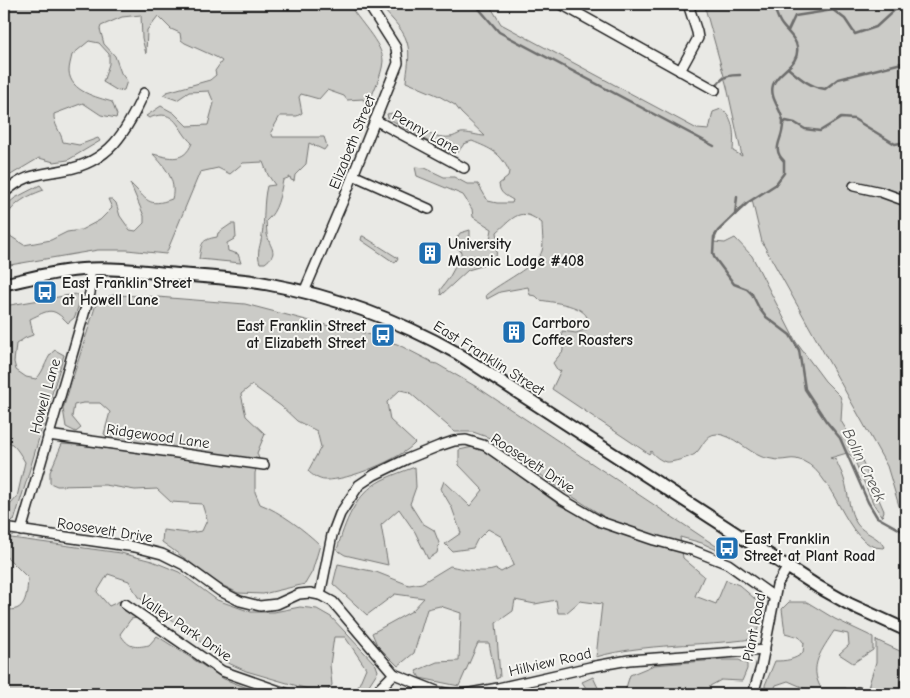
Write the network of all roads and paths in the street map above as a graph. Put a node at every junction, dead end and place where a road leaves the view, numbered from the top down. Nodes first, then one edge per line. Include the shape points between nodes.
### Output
1 (368, 4) edge
2 (688, 4) edge
3 (566, 5) edge
4 (680, 71) junction
5 (715, 90) dead end
6 (144, 93) dead end
7 (375, 120) junction
8 (464, 168) dead end
9 (353, 175) junction
10 (854, 186) dead end
11 (4, 193) edge
12 (906, 200) edge
13 (429, 209) dead end
14 (89, 269) junction
15 (4, 284) edge
16 (304, 292) junction
17 (48, 435) junction
18 (264, 465) dead end
19 (4, 528) edge
20 (21, 531) junction
21 (787, 568) junction
22 (320, 595) junction
23 (774, 597) junction
24 (125, 604) dead end
25 (906, 630) edge
26 (765, 650) junction
27 (394, 674) junction
28 (288, 694) edge
29 (374, 694) edge
30 (753, 694) edge

1 - 7 street, Elizabeth Street via 398,56 394,77
2 - 4 street via 698,35
3 - 4 street
4 - 5 street
6 - 11 street via 130,124 107,150 74,168 27,177
7 - 8 street, Penny Lane
7 - 9 street, Elizabeth Street
9 - 13 street
9 - 16 street, Elizabeth Street
10 - 12 street
14 - 15 main road, East Franklin Street
14 - 16 main road, East Franklin Street via 232,279
14 - 17 street, Howell Lane via 90,293
16 - 21 main road, East Franklin Street via 368,311 457,352
17 - 18 street, Ridgewood Lane
17 - 20 street, Howell Lane
19 - 20 street, Roosevelt Drive
20 - 22 street, Roosevelt Drive via 135,547 162,554 184,564 220,591 260,606 277,604 299,594
21 - 23 street, Plant Road via 778,581
21 - 25 main road, East Franklin Street via 831,595
22 - 23 street, Roosevelt Drive via 335,528 359,485 407,459 454,441 466,440 486,446 563,500 601,522 728,564
22 - 27 street, Hillview Road via 333,602
23 - 26 street, Plant Road
24 - 28 street, Valley Park Drive via 222,671
26 - 27 street, Hillview Road via 629,660 465,694 439,692
26 - 30 street, Plant Road
27 - 29 street

